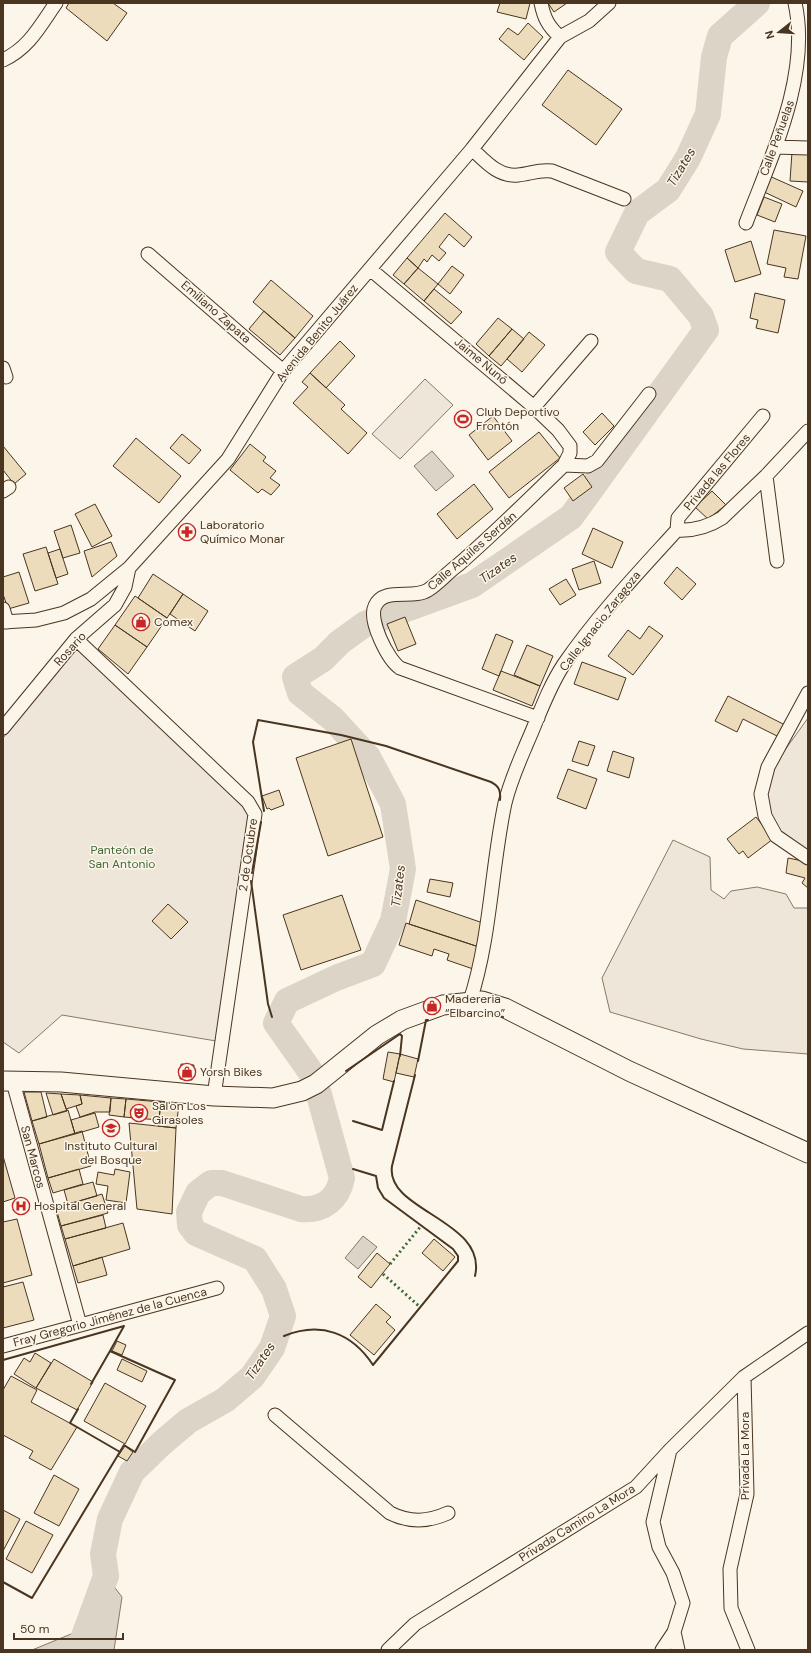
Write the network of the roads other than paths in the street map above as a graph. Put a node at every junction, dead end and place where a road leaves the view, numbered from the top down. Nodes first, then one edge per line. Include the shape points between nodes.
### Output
1 (56, 3) edge
2 (541, 3) edge
3 (609, 3) edge
4 (795, 3) edge
5 (560, 37) junction
6 (3, 60) edge
7 (775, 147) junction
8 (808, 148) edge
9 (472, 150) junction
10 (624, 199) dead end
11 (746, 223) dead end
12 (148, 254) dead end
13 (370, 269) junction
14 (591, 341) dead end
15 (283, 371) junction
16 (649, 394) dead end
17 (534, 406) junction
18 (763, 416) dead end
19 (808, 431) edge
20 (564, 465) junction
21 (766, 476) junction
22 (677, 530) junction
23 (776, 561) dead end
24 (129, 568) junction
25 (3, 609) edge
26 (5, 622) edge
27 (76, 639) junction
28 (808, 693) edge
29 (538, 718) junction
30 (3, 728) edge
31 (808, 858) edge
32 (470, 1001) junction
33 (8, 1082) edge
34 (214, 1096) junction
35 (808, 1153) edge
36 (217, 1288) dead end
37 (80, 1325) junction
38 (808, 1333) edge
39 (3, 1346) edge
40 (744, 1377) junction
41 (275, 1415) dead end
42 (670, 1450) junction
43 (448, 1513) dead end
44 (674, 1632) junction
45 (388, 1650) edge
46 (662, 1650) edge
47 (678, 1650) edge
48 (748, 1650) edge

1 - 6 street via 28,43
2 - 5 street via 549,27
3 - 5 street, Avenida Benito Juárez via 589,21
4 - 7 street, Calle Peñuelas via 800,40 796,81
5 - 9 street, Avenida Benito Juárez
7 - 8 street
7 - 11 street, Calle Peñuelas
9 - 10 street via 495,170 516,175 541,169 552,171
9 - 13 street, Avenida Benito Juárez
12 - 15 street, Emiliano Zapata
13 - 15 street, Avenida Benito Juárez
13 - 17 street, Jaime Nunó
14 - 17 street
15 - 24 street, Avenida Benito Juárez via 228,459
16 - 20 street via 597,461 588,466
17 - 20 street, Jaime Nunó via 570,446 570,453
18 - 22 street, Privada las Flores via 678,518
19 - 21 street
20 - 29 street, Calle Aquiles Serdán via 494,534 433,587 425,592 384,597 374,607 373,616 390,659 400,668
21 - 22 street via 713,524 697,530
21 - 23 street
22 - 29 street, Calle Ignacio Zaragoza via 626,586 564,664 546,696
24 - 26 street, Avenida Benito Juárez via 91,599 64,613 36,620
24 - 27 street, Rosario via 125,587 115,605
25 - 26 street
27 - 30 street, Rosario
27 - 34 street, 2 de Octubre via 248,802 255,814
28 - 31 street via 768,767 761,794 765,816 776,836
29 - 32 street, Calle Ignacio Zaragoza via 505,802 487,935
32 - 34 main road via 443,1006 402,1020 316,1084 302,1091 273,1098
32 - 35 main road via 487,1002 505,1008 629,1071
33 - 34 main road via 61,1082
33 - 37 street, San Marcos
36 - 37 street, Fray Gregorio Jiménez de la Cuenca
37 - 39 street, Fray Gregorio Jiménez de la Cuenca
38 - 40 street, Privada Camino La Mora
40 - 42 street, Privada Camino La Mora
40 - 48 street, Privada La Mora via 747,1494 730,1577 731,1608
41 - 43 street via 390,1514 417,1521
42 - 44 street via 654,1522 659,1547 673,1573 683,1603
42 - 45 street, Privada Camino La Mora via 636,1487 415,1624
44 - 46 street
44 - 47 street

